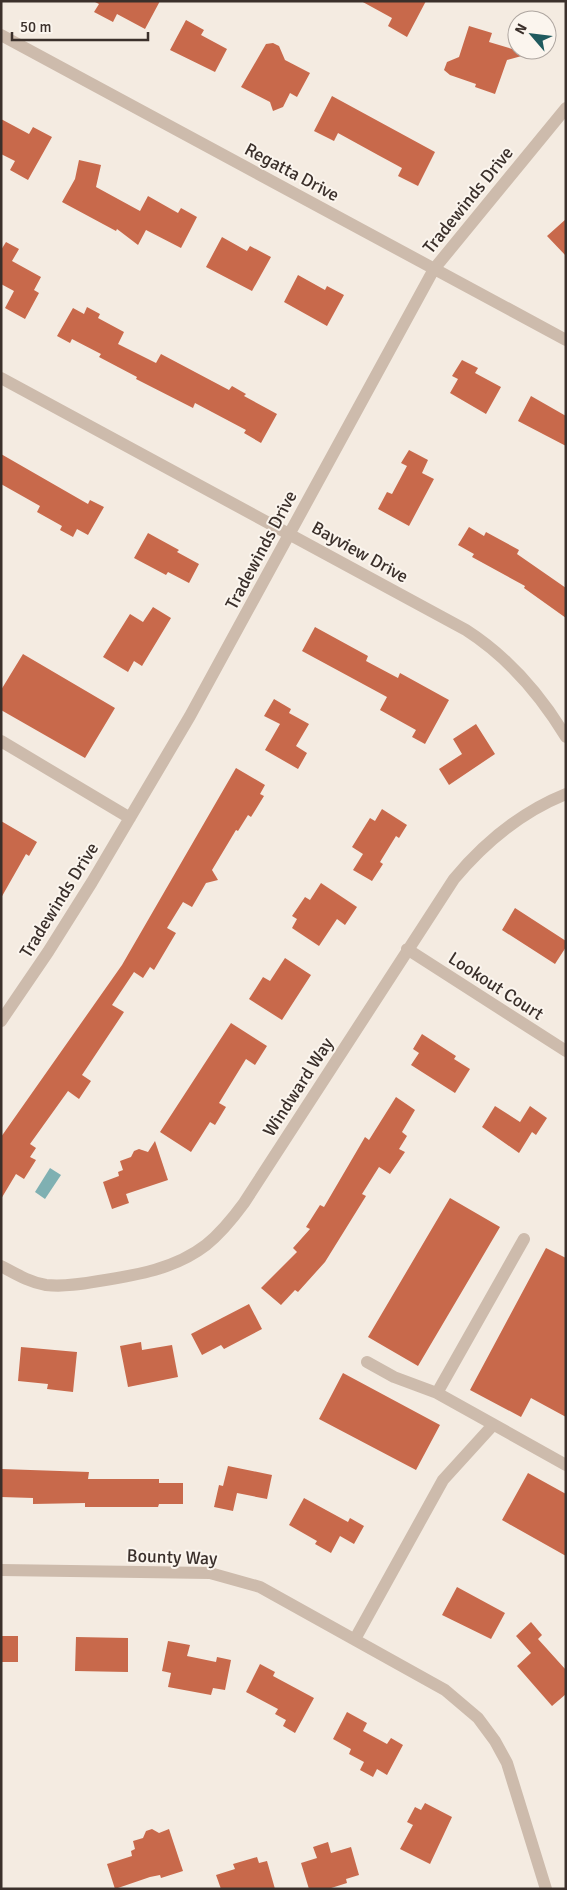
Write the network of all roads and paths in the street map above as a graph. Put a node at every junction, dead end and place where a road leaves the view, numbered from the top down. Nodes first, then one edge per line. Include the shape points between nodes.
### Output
1 (1, 35) edge
2 (566, 108) edge
3 (434, 269) junction
4 (566, 340) edge
5 (1, 378) edge
6 (289, 534) junction
7 (566, 737) edge
8 (1, 741) edge
9 (566, 794) edge
10 (130, 818) junction
11 (407, 949) junction
12 (1, 1021) edge
13 (566, 1051) edge
14 (524, 1239) dead end
15 (1, 1266) edge
16 (367, 1362) dead end
17 (437, 1393) junction
18 (493, 1425) junction
19 (566, 1465) edge
20 (1, 1570) edge
21 (355, 1639) junction
22 (546, 1889) edge

1 - 3 street, Regatta Drive
2 - 3 street, Tradewinds Drive
3 - 4 street, Regatta Drive
3 - 6 street, Tradewinds Drive
5 - 6 street, Bayview Drive
6 - 7 street, Bayview Drive via 477,637 524,678
6 - 10 street, Tradewinds Drive
8 - 10 street
9 - 11 street, Windward Way via 523,816 486,844 454,879
10 - 12 street, Tradewinds Drive via 48,952
11 - 13 street, Lookout Court
11 - 15 street, Windward Way via 244,1203 205,1245 187,1257 150,1272 73,1285 34,1282
14 - 17 street
16 - 17 street via 394,1377
17 - 18 street
18 - 19 street
18 - 21 street via 443,1480
20 - 21 street, Bounty Way via 219,1575 260,1587
21 - 22 street, Bounty Way via 445,1690 478,1718 496,1741 507,1763

